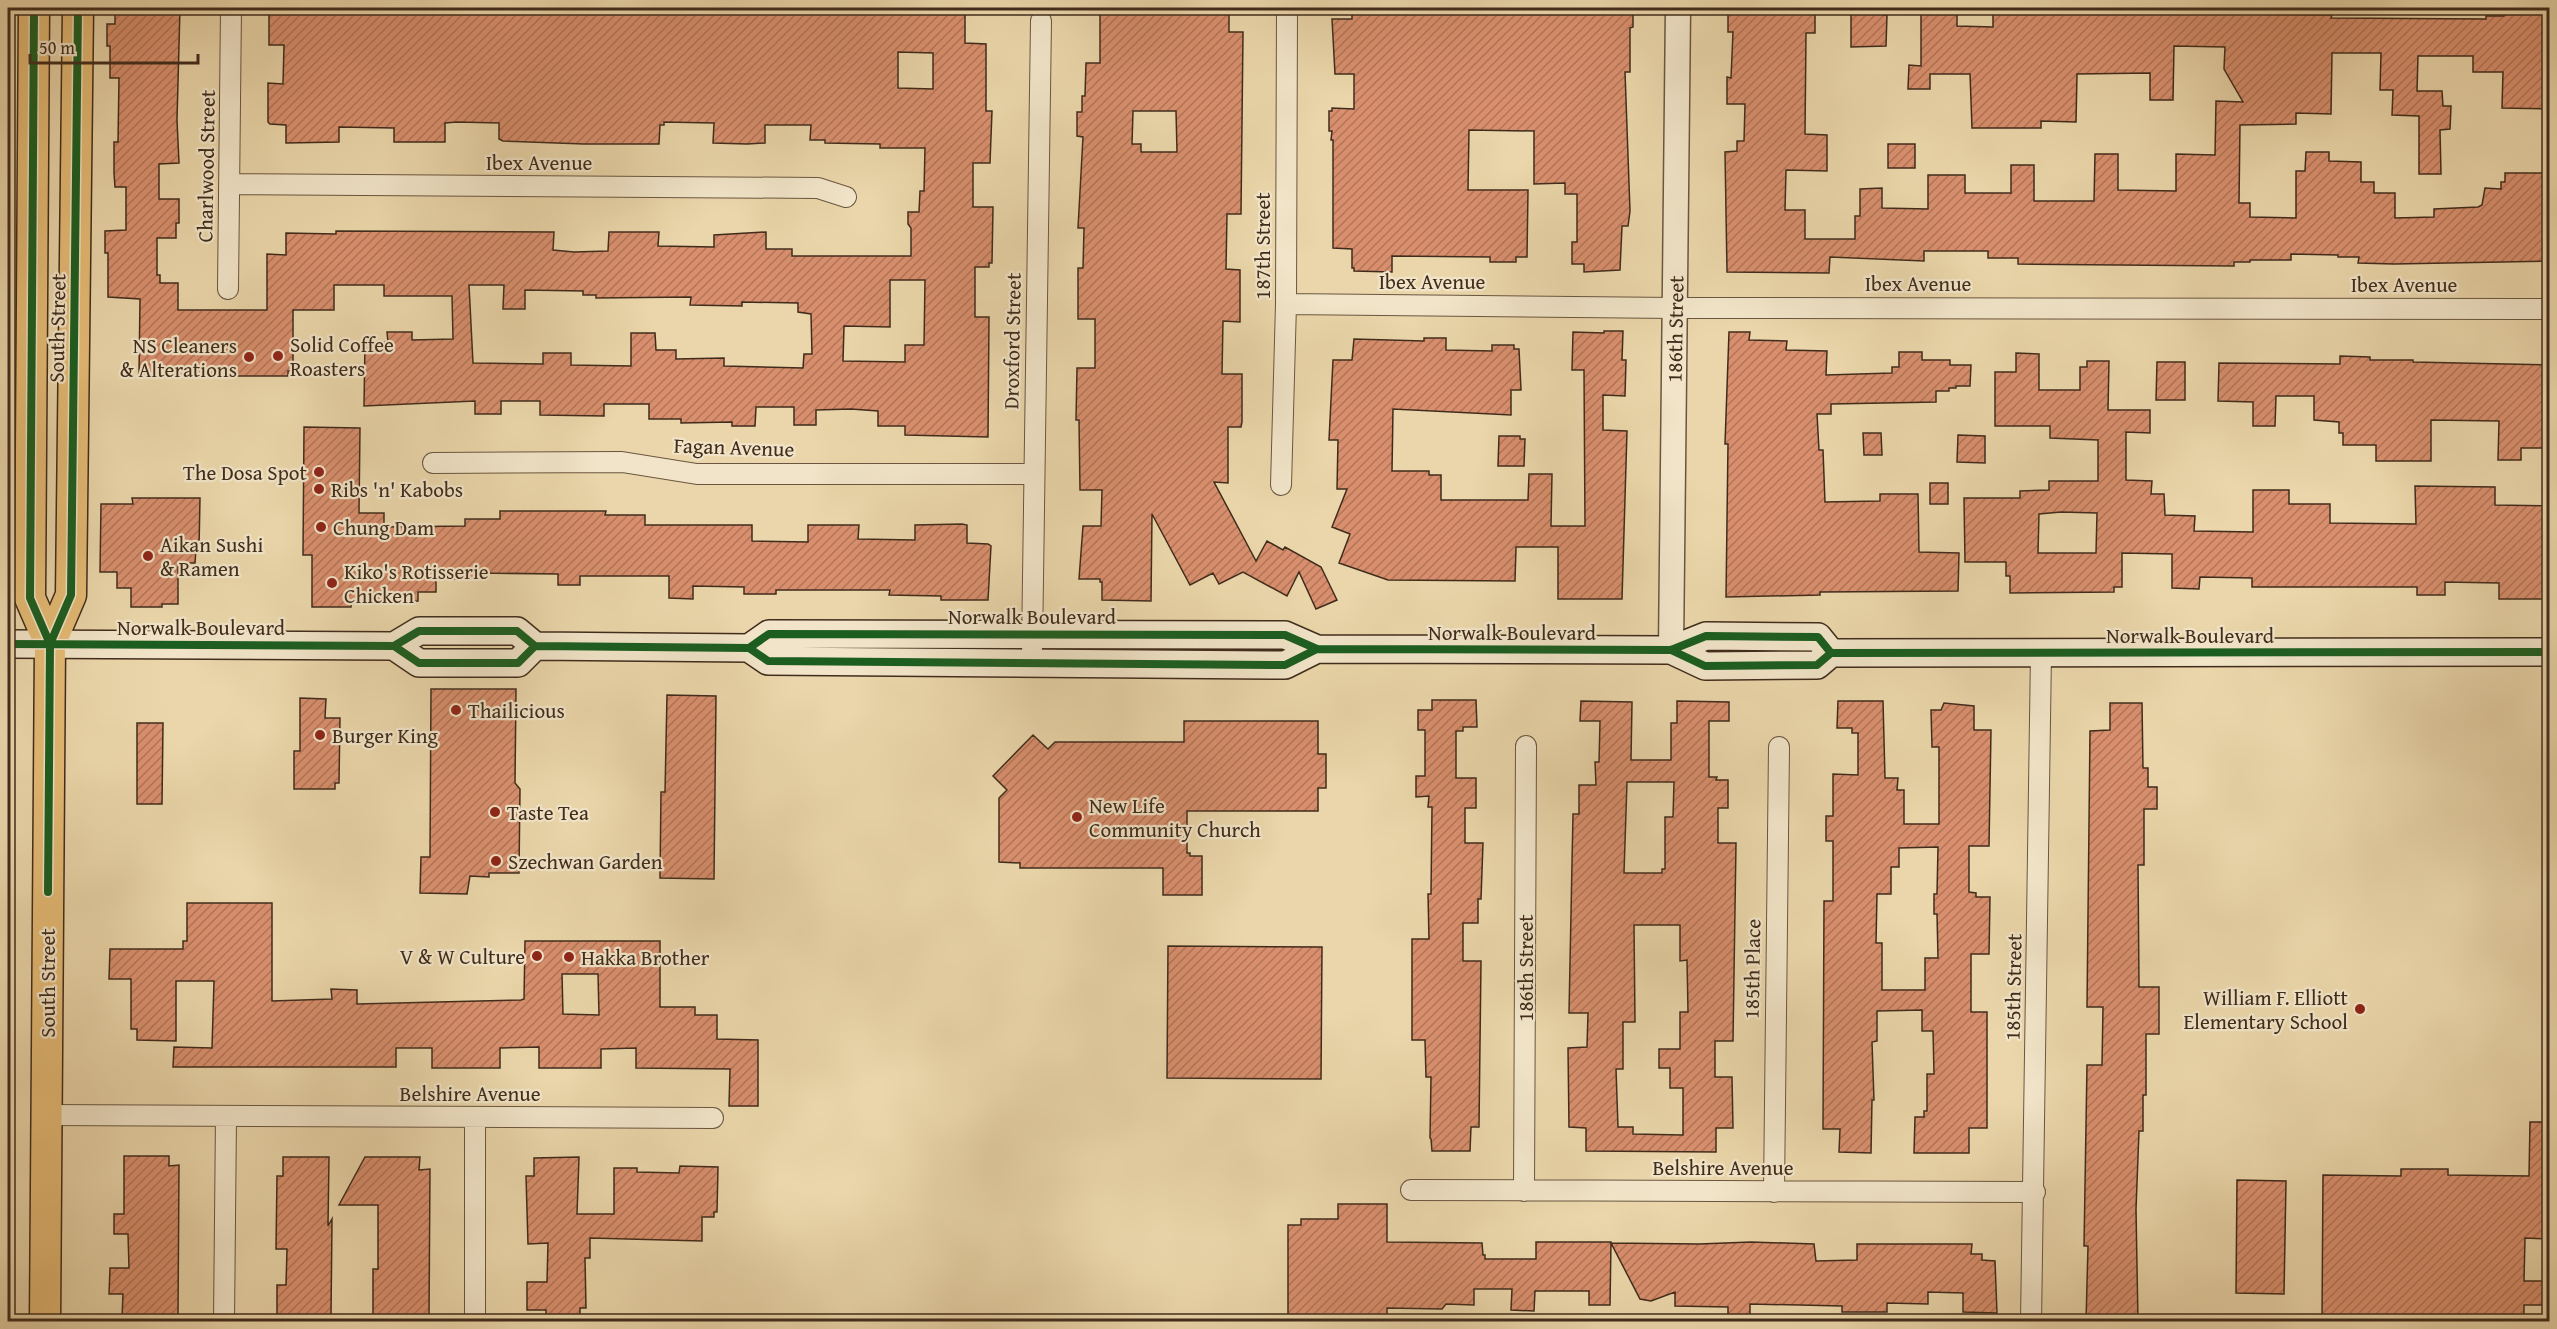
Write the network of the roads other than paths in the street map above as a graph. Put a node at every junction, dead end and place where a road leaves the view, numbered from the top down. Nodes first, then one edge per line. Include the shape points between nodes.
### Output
1 (34, 8) edge
2 (78, 8) edge
3 (231, 8) edge
4 (1287, 8) edge
5 (1678, 8) edge
6 (1041, 21) dead end
7 (230, 184) junction
8 (846, 197) dead end
9 (228, 289) dead end
10 (1286, 304) junction
11 (1675, 308) junction
12 (2550, 309) edge
13 (433, 463) dead end
14 (1034, 474) junction
15 (1281, 485) dead end
16 (1032, 634) junction
17 (8, 644) edge
18 (50, 644) junction
19 (749, 648) junction
20 (1317, 649) junction
21 (1671, 650) junction
22 (2550, 652) edge
23 (2041, 653) junction
24 (1031, 662) junction
25 (1526, 746) dead end
26 (1779, 747) dead end
27 (46, 1115) junction
28 (226, 1116) junction
29 (475, 1117) junction
30 (713, 1118) dead end
31 (1411, 1190) dead end
32 (1524, 1191) junction
33 (1774, 1192) junction
34 (2035, 1192) junction
35 (45, 1322) edge
36 (224, 1322) edge
37 (475, 1322) edge
38 (2031, 1322) edge

1 - 18 main road, South Street via 30,598
2 - 18 main road, South Street via 71,596
3 - 7 street, Charlwood Street
4 - 10 street, 187th Street
5 - 11 street, 186th Street
6 - 14 street, Droxford Street
7 - 8 street, Ibex Avenue via 818,188
7 - 9 street, Charlwood Street
10 - 11 street, Ibex Avenue
10 - 15 street, 187th Street
11 - 12 street, Ibex Avenue
11 - 21 street, 186th Street
13 - 14 street, Fagan Avenue via 622,462 697,474
14 - 16 street, Droxford Street
16 - 19 main road, Norwalk Boulevard via 769,634
16 - 20 main road, Norwalk Boulevard via 1285,635
16 - 24 street, Droxford Street
17 - 18 main road, Norwalk Boulevard
18 - 19 main road, Norwalk Boulevard via 394,646 418,663 518,663 535,646
18 - 27 main road, South Street
19 - 24 main road, Norwalk Boulevard via 768,661
20 - 21 main road, Norwalk Boulevard
20 - 24 main road, Norwalk Boulevard via 1285,665
21 - 23 main road, Norwalk Boulevard via 1706,666 1817,665 1831,653
22 - 23 main road, Norwalk Boulevard
23 - 34 street, 185th Street
25 - 32 street, 186th Street
26 - 33 street, 185th Place
27 - 28 street, Belshire Avenue
27 - 35 main road, South Street
28 - 29 street, Belshire Avenue
28 - 36 street
29 - 30 street, Belshire Avenue
29 - 37 street
31 - 32 street, Belshire Avenue
32 - 33 street, Belshire Avenue
33 - 34 street, Belshire Avenue
34 - 38 street, 185th Street

